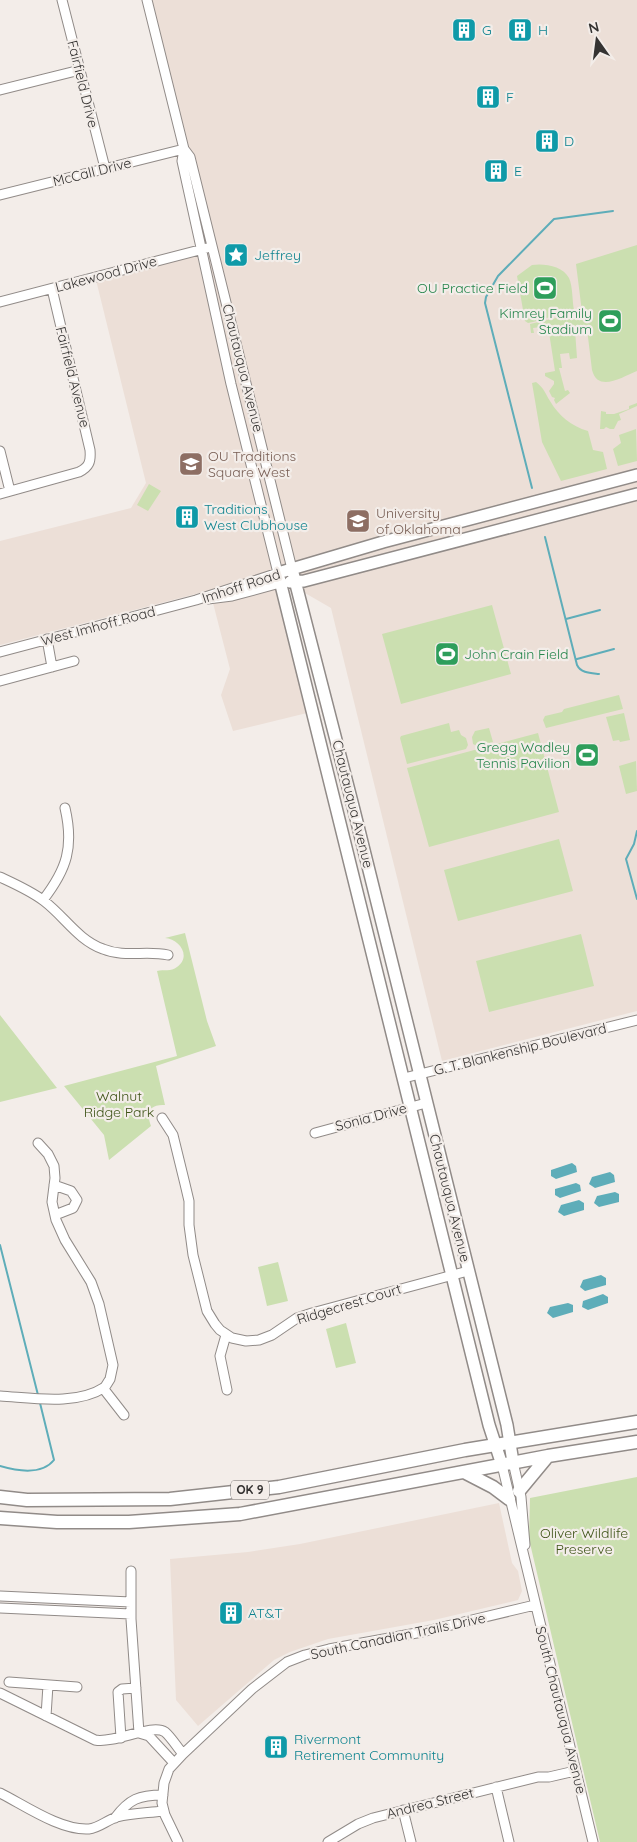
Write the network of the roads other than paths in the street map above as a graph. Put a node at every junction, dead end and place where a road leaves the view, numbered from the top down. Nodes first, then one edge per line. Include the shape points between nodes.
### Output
1 (62, 0) edge
2 (147, 0) edge
3 (80, 70) junction
4 (0, 90) edge
5 (184, 150) junction
6 (105, 168) junction
7 (0, 196) edge
8 (212, 247) junction
9 (202, 249) junction
10 (52, 289) junction
11 (0, 302) edge
12 (0, 451) edge
13 (637, 476) edge
14 (10, 491) junction
15 (0, 494) edge
16 (637, 494) edge
17 (292, 569) junction
18 (279, 578) junction
19 (296, 582) junction
20 (196, 600) joint
21 (47, 639) junction
22 (0, 652) edge
23 (74, 661) dead end
24 (52, 667) junction
25 (0, 681) edge
26 (65, 808) dead end
27 (0, 877) edge
28 (43, 900) junction
29 (168, 955) dead end
30 (637, 1020) edge
31 (419, 1074) junction
32 (404, 1078) junction
33 (426, 1103) junction
34 (411, 1106) junction
35 (162, 1118) dead end
36 (315, 1132) dead end
37 (38, 1143) dead end
38 (54, 1185) junction
39 (54, 1215) junction
40 (468, 1271) junction
41 (452, 1275) junction
42 (226, 1335) junction
43 (103, 1388) junction
44 (227, 1390) dead end
45 (0, 1396) edge
46 (124, 1415) dead end
47 (637, 1422) edge
48 (637, 1442) edge
49 (510, 1443) junction
50 (496, 1445) junction
51 (548, 1456) junction
52 (507, 1464) junction
53 (464, 1472) junction
54 (514, 1495) junction
55 (0, 1497) edge
56 (0, 1518) edge
57 (131, 1570) dead end
58 (0, 1596) edge
59 (131, 1602) junction
60 (535, 1605) junction
61 (0, 1608) edge
62 (131, 1614) junction
63 (48, 1685) junction
64 (77, 1687) dead end
65 (136, 1688) junction
66 (0, 1693) edge
67 (11, 1699) junction
68 (46, 1716) junction
69 (139, 1733) junction
70 (121, 1738) junction
71 (183, 1754) junction
72 (174, 1763) junction
73 (574, 1768) junction
74 (496, 1787) junction
75 (0, 1793) edge
76 (163, 1795) junction
77 (163, 1810) junction
78 (402, 1810) junction
79 (115, 1818) junction
80 (178, 1842) edge
81 (328, 1842) edge
82 (411, 1842) edge
83 (509, 1842) edge
84 (593, 1842) edge

1 - 3 street, Fairfield Drive
2 - 5 street, Chautauqua Avenue
3 - 4 street
3 - 6 street, Fairfield Drive
5 - 6 street, McCall Drive
5 - 8 street, Chautauqua Avenue via 190,157
5 - 9 street, Chautauqua Avenue via 182,161
6 - 7 street, McCall Drive
8 - 9 street, Lakewood Drive
8 - 17 street, Chautauqua Avenue
9 - 10 street, Lakewood Drive
9 - 18 street, Chautauqua Avenue via 231,384
10 - 11 street, Lakewood Drive
10 - 14 street, Fairfield Avenue via 90,450 89,465 79,472
12 - 14 street
13 - 17 main road, Imhoff Road
14 - 15 street
16 - 19 main road, Imhoff Road
17 - 18 main road, Imhoff Road
17 - 19 main road, Chautauqua Avenue
18 - 19 main road, Imhoff Road
18 - 20 street, Imhoff Road
18 - 32 main road, Chautauqua Avenue
19 - 31 main road, Chautauqua Avenue
20 - 21 street, West Imhoff Road
21 - 22 street, West Imhoff Road
21 - 24 street
23 - 24 street
24 - 25 street
26 - 28 street via 70,835 68,856
27 - 28 street
28 - 29 street via 92,945 115,953
30 - 31 street, G. T. Blankenship Boulevard
31 - 32 street, G. T. Blankenship Boulevard
31 - 33 main road, Chautauqua Avenue
32 - 34 main road, Chautauqua Avenue
33 - 34 street, Sonia Drive
33 - 40 main road, Chautauqua Avenue
34 - 36 street, Sonia Drive
34 - 41 main road, Chautauqua Avenue
35 - 42 street via 172,1134 185,1184 190,1239 207,1311
37 - 38 street via 52,1160
38 - 39 street
38 - 39 street via 71,1191 77,1200 73,1208
39 - 43 street via 91,1282 99,1304 113,1366 110,1379
40 - 41 street, Ridgecrest Court
40 - 49 main road, Chautauqua Avenue
41 - 42 street, Ridgecrest Court via 297,1318 259,1340 246,1341
41 - 50 main road, Chautauqua Avenue
42 - 44 street via 220,1356
43 - 45 street via 80,1396 50,1399
43 - 46 street
47 - 49 highway, OK 9
48 - 51 highway, OK 9
49 - 50 highway, OK 9
49 - 52 main road, Chautauqua Avenue
50 - 52 main road, Chautauqua Avenue
50 - 55 highway, OK 9 via 279,1487 170,1499 27,1500
51 - 52 highway, OK 9
51 - 54 highway
52 - 53 highway, OK 9
52 - 54 street, South Chautauqua Avenue
53 - 54 highway
53 - 56 highway, OK 9 via 240,1514 129,1522
54 - 60 street, South Chautauqua Avenue
57 - 59 street
58 - 59 street
59 - 62 street
60 - 71 street, South Canadian Trails Drive via 296,1658 258,1684
60 - 73 street, South Chautauqua Avenue
61 - 62 street
62 - 65 street
63 - 64 street
63 - 67 street via 12,1682
63 - 68 street
65 - 69 street
65 - 70 street via 118,1692
66 - 67 street
67 - 68 street
68 - 70 street via 95,1740
69 - 70 street
69 - 71 street via 160,1730
69 - 72 street via 149,1736
71 - 72 street, South Canadian Trails Drive
72 - 76 street, South Canadian Trails Drive via 166,1776
73 - 74 street, Andrea Street via 547,1772
73 - 84 street, South Chautauqua Avenue
74 - 78 street, Andrea Street
74 - 83 street
75 - 79 street via 70,1827 89,1829
76 - 77 street, South Canadian Trails Drive
76 - 79 street via 138,1797 122,1808
77 - 79 street
77 - 80 street, South Canadian Trails Drive
78 - 81 street, Andrea Street via 365,1820
78 - 82 street

